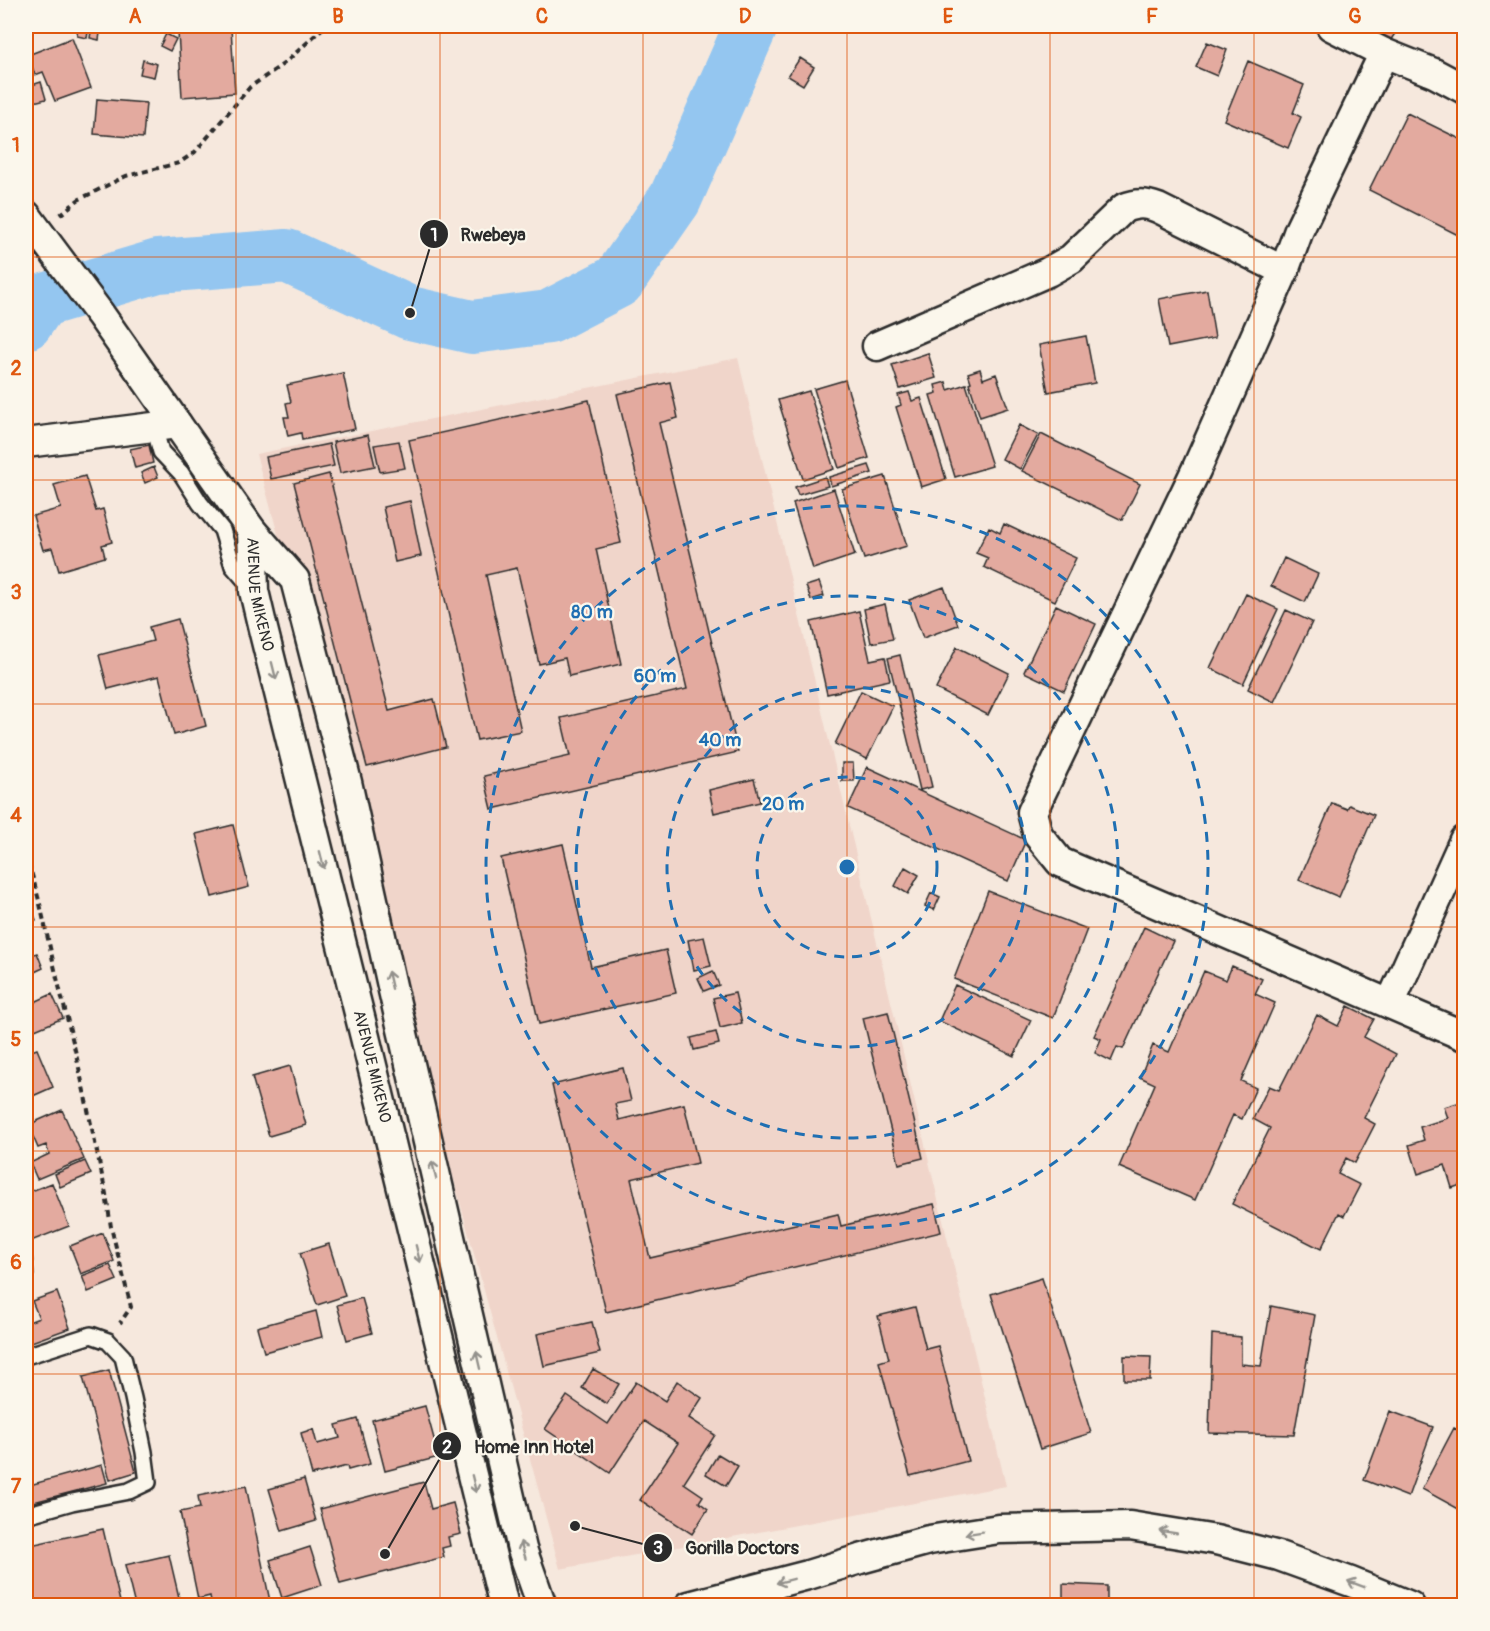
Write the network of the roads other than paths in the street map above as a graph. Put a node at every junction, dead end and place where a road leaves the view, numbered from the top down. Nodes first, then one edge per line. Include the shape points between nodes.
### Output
1 (1331, 26) edge
2 (1384, 53) junction
3 (1464, 89) edge
4 (32, 223) edge
5 (1284, 271) junction
6 (877, 346) dead end
7 (165, 426) junction
8 (26, 443) edge
9 (252, 531) junction
10 (254, 591) junction
11 (1464, 840) edge
12 (1390, 1004) junction
13 (1464, 1036) edge
14 (26, 1356) edge
15 (26, 1515) edge
16 (504, 1605) edge
17 (542, 1605) edge
18 (689, 1605) edge
19 (1410, 1605) edge

1 - 2 street
2 - 3 street
2 - 5 street via 1299,230
4 - 7 street via 100,314
5 - 6 street via 1147,203 1135,204 1124,208 1071,259 1048,272
5 - 12 street via 1196,470 1032,812 1038,835 1060,862
7 - 8 street
7 - 9 street
7 - 10 lane via 161,452 222,530 233,566
9 - 10 street, AVENUE MIKENO
17 -> 9 street, AVENUE MIKENO via 522,1549 347,782 295,580
10 -> 16 street, AVENUE MIKENO
11 - 12 street
12 - 13 street
14 - 15 lane via 91,1335 108,1341 123,1357 148,1482 129,1491
19 -> 18 street via 1279,1556 1216,1540 1130,1526 999,1529 928,1540

